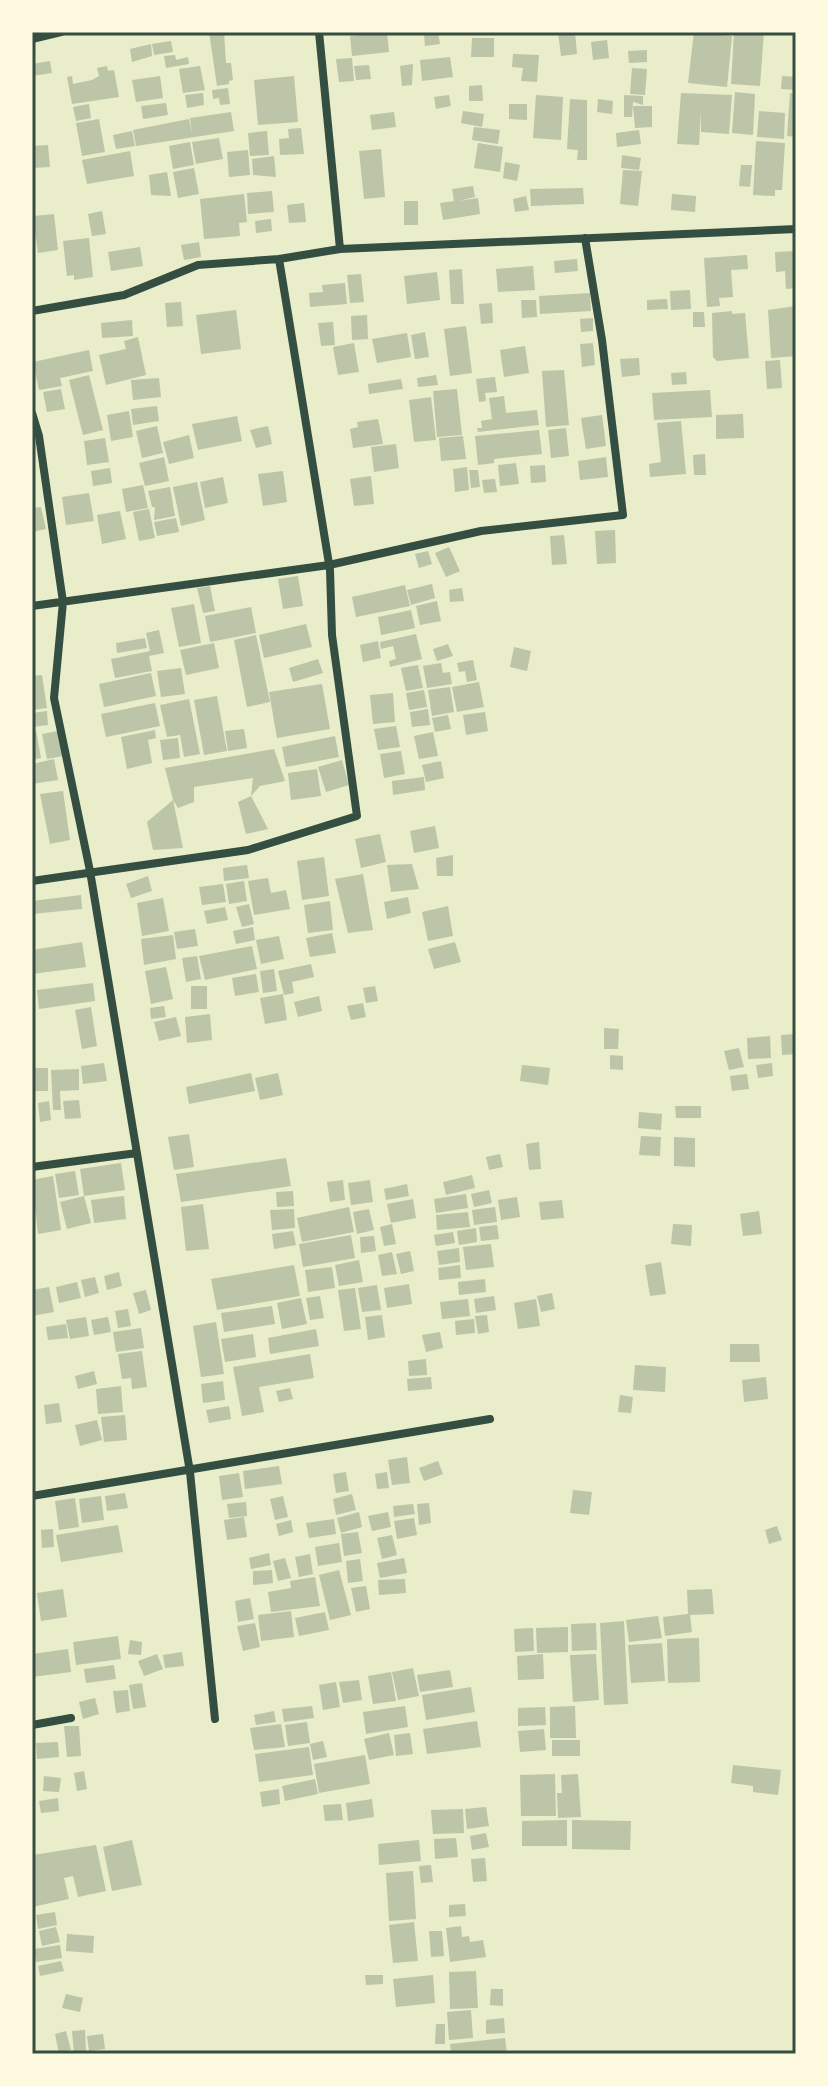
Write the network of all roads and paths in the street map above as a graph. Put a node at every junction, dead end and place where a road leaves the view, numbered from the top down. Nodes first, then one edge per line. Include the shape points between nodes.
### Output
1 (61, 32) edge
2 (319, 32) edge
3 (32, 39) edge
4 (796, 229) edge
5 (585, 238) junction
6 (340, 249) junction
7 (279, 259) junction
8 (32, 311) edge
9 (32, 413) edge
10 (329, 565) junction
11 (63, 602) junction
12 (32, 606) edge
13 (90, 871) junction
14 (32, 881) edge
15 (137, 1153) junction
16 (32, 1167) edge
17 (490, 1419) dead end
18 (190, 1472) junction
19 (32, 1496) edge
20 (71, 1718) dead end
21 (215, 1719) dead end
22 (32, 1725) edge

1 - 3 street
2 - 6 street
4 - 5 street
5 - 6 street
5 - 10 street via 623,515 481,531
6 - 7 street
7 - 8 street via 198,265 124,295
7 - 10 street
9 - 11 street
10 - 11 street
10 - 13 street via 332,635 357,816 248,850
11 - 12 street
11 - 13 street via 54,698
13 - 14 street
13 - 15 street
15 - 16 street
15 - 18 street
17 - 18 street
18 - 19 street
18 - 21 street
20 - 22 street

